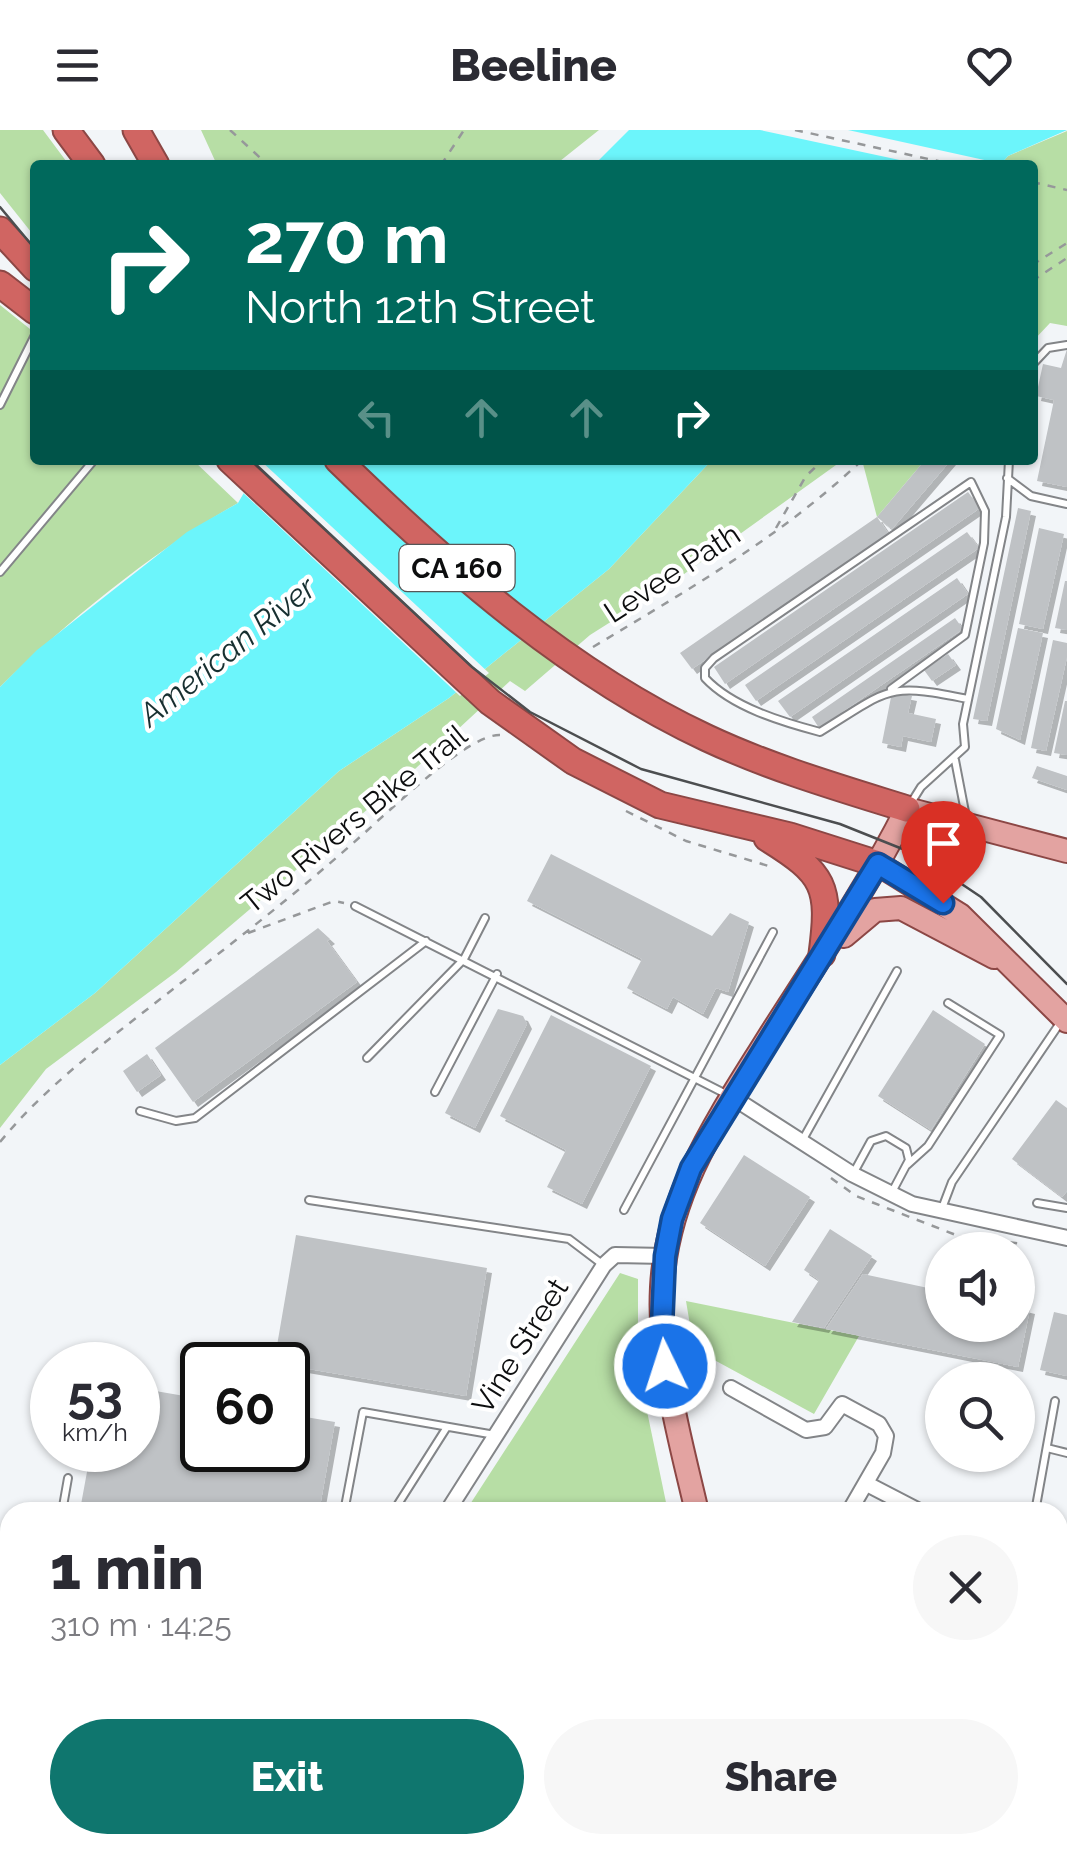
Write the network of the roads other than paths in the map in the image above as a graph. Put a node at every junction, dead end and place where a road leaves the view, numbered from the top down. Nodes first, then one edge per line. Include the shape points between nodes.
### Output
1 (66, 130) edge
2 (136, 130) edge
3 (88, 160) edge
4 (153, 160) edge
5 (0, 230) edge
6 (30, 263) edge
7 (0, 284) edge
8 (30, 307) edge
9 (30, 345) edge
10 (1067, 345) edge
11 (1038, 358) edge
12 (0, 405) edge
13 (90, 465) edge
14 (235, 465) edge
15 (343, 465) edge
16 (1008, 465) edge
17 (1006, 477) junction
18 (1067, 504) edge
19 (0, 572) edge
20 (891, 689) junction
21 (968, 699) junction
22 (955, 760) junction
23 (908, 809) junction
24 (750, 827) junction
25 (969, 828) junction
26 (1067, 851) edge
27 (866, 860) junction
28 (356, 906) road end
29 (485, 918) dead end
30 (773, 932) dead end
31 (426, 940) junction
32 (822, 954) junction
33 (464, 959) junction
34 (897, 971) dead end
35 (1022, 972) junction
36 (496, 974) junction
37 (948, 1003) dead end
38 (1066, 1019) edge
39 (367, 1058) dead end
40 (692, 1076) junction
41 (435, 1092) dead end
42 (732, 1097) junction
43 (140, 1110) dead end
44 (802, 1142) junction
45 (907, 1165) junction
46 (852, 1174) junction
47 (891, 1195) junction
48 (309, 1200) dead end
49 (1037, 1202) dead end
50 (1067, 1208) edge
51 (624, 1210) dead end
52 (940, 1212) junction
53 (1066, 1233) edge
54 (665, 1256) junction
55 (604, 1265) junction
56 (731, 1388) dead end
57 (1055, 1402) dead end
58 (447, 1427) junction
59 (496, 1435) junction
60 (1047, 1448) junction
61 (1067, 1453) edge
62 (68, 1478) dead end
63 (867, 1484) junction
64 (64, 1502) edge
65 (346, 1502) edge
66 (400, 1502) edge
67 (452, 1502) edge
68 (694, 1502) edge
69 (855, 1502) edge
70 (902, 1502) edge
71 (1037, 1502) edge

1 - 3 highway
2 - 4 highway
5 - 6 highway
7 - 8 highway
9 - 12 lane
10 - 11 lane via 1048,348
13 - 19 lane
14 - 24 highway, CA 160 via 490,702 574,761 636,794
15 - 23 highway, CA 160 via 442,556 678,724
16 - 17 lane
17 - 18 lane via 1031,496
17 - 21 lane via 1006,517
20 - 20 lane via 820,732 717,690 705,668 970,482 985,512 984,543 965,635
20 - 21 lane
21 - 22 lane via 965,747
22 - 23 lane via 921,787
22 - 25 lane
23 - 25 main road
23 - 27 main road
24 - 27 highway
24 - 32 highway via 817,874 827,896
25 - 26 main road
27 - 32 main road
27 - 35 main road via 960,915
28 - 31 lane
29 - 33 lane
30 - 40 lane
31 - 33 lane
31 - 43 lane via 195,1118 176,1121
32 - 35 main road via 867,914 894,908 918,914
32 - 42 main road
33 - 36 lane
33 - 39 lane
34 - 44 lane
35 - 38 main road
36 - 40 lane
36 - 41 lane
37 - 45 lane via 1000,1035 928,1146
38 - 52 lane via 952,1182
40 - 42 lane
40 - 51 lane
42 - 44 street
42 - 54 main road via 691,1168
44 - 46 street
45 - 46 lane via 906,1148 881,1136 871,1140
45 - 47 lane
46 - 47 street
47 - 52 street
48 - 55 lane via 569,1239
49 - 50 lane
52 - 53 street
54 - 55 street, Vine Street via 615,1255
54 - 68 main road via 665,1366
55 - 59 street, Vine Street
56 - 63 street via 806,1430 825,1428 842,1404 879,1424 886,1436
57 - 60 lane
58 - 59 lane
58 - 65 lane via 362,1412
58 - 66 lane
59 - 67 street, Vine Street
60 - 61 lane
60 - 71 lane
62 - 64 lane
63 - 69 street
63 - 70 street

